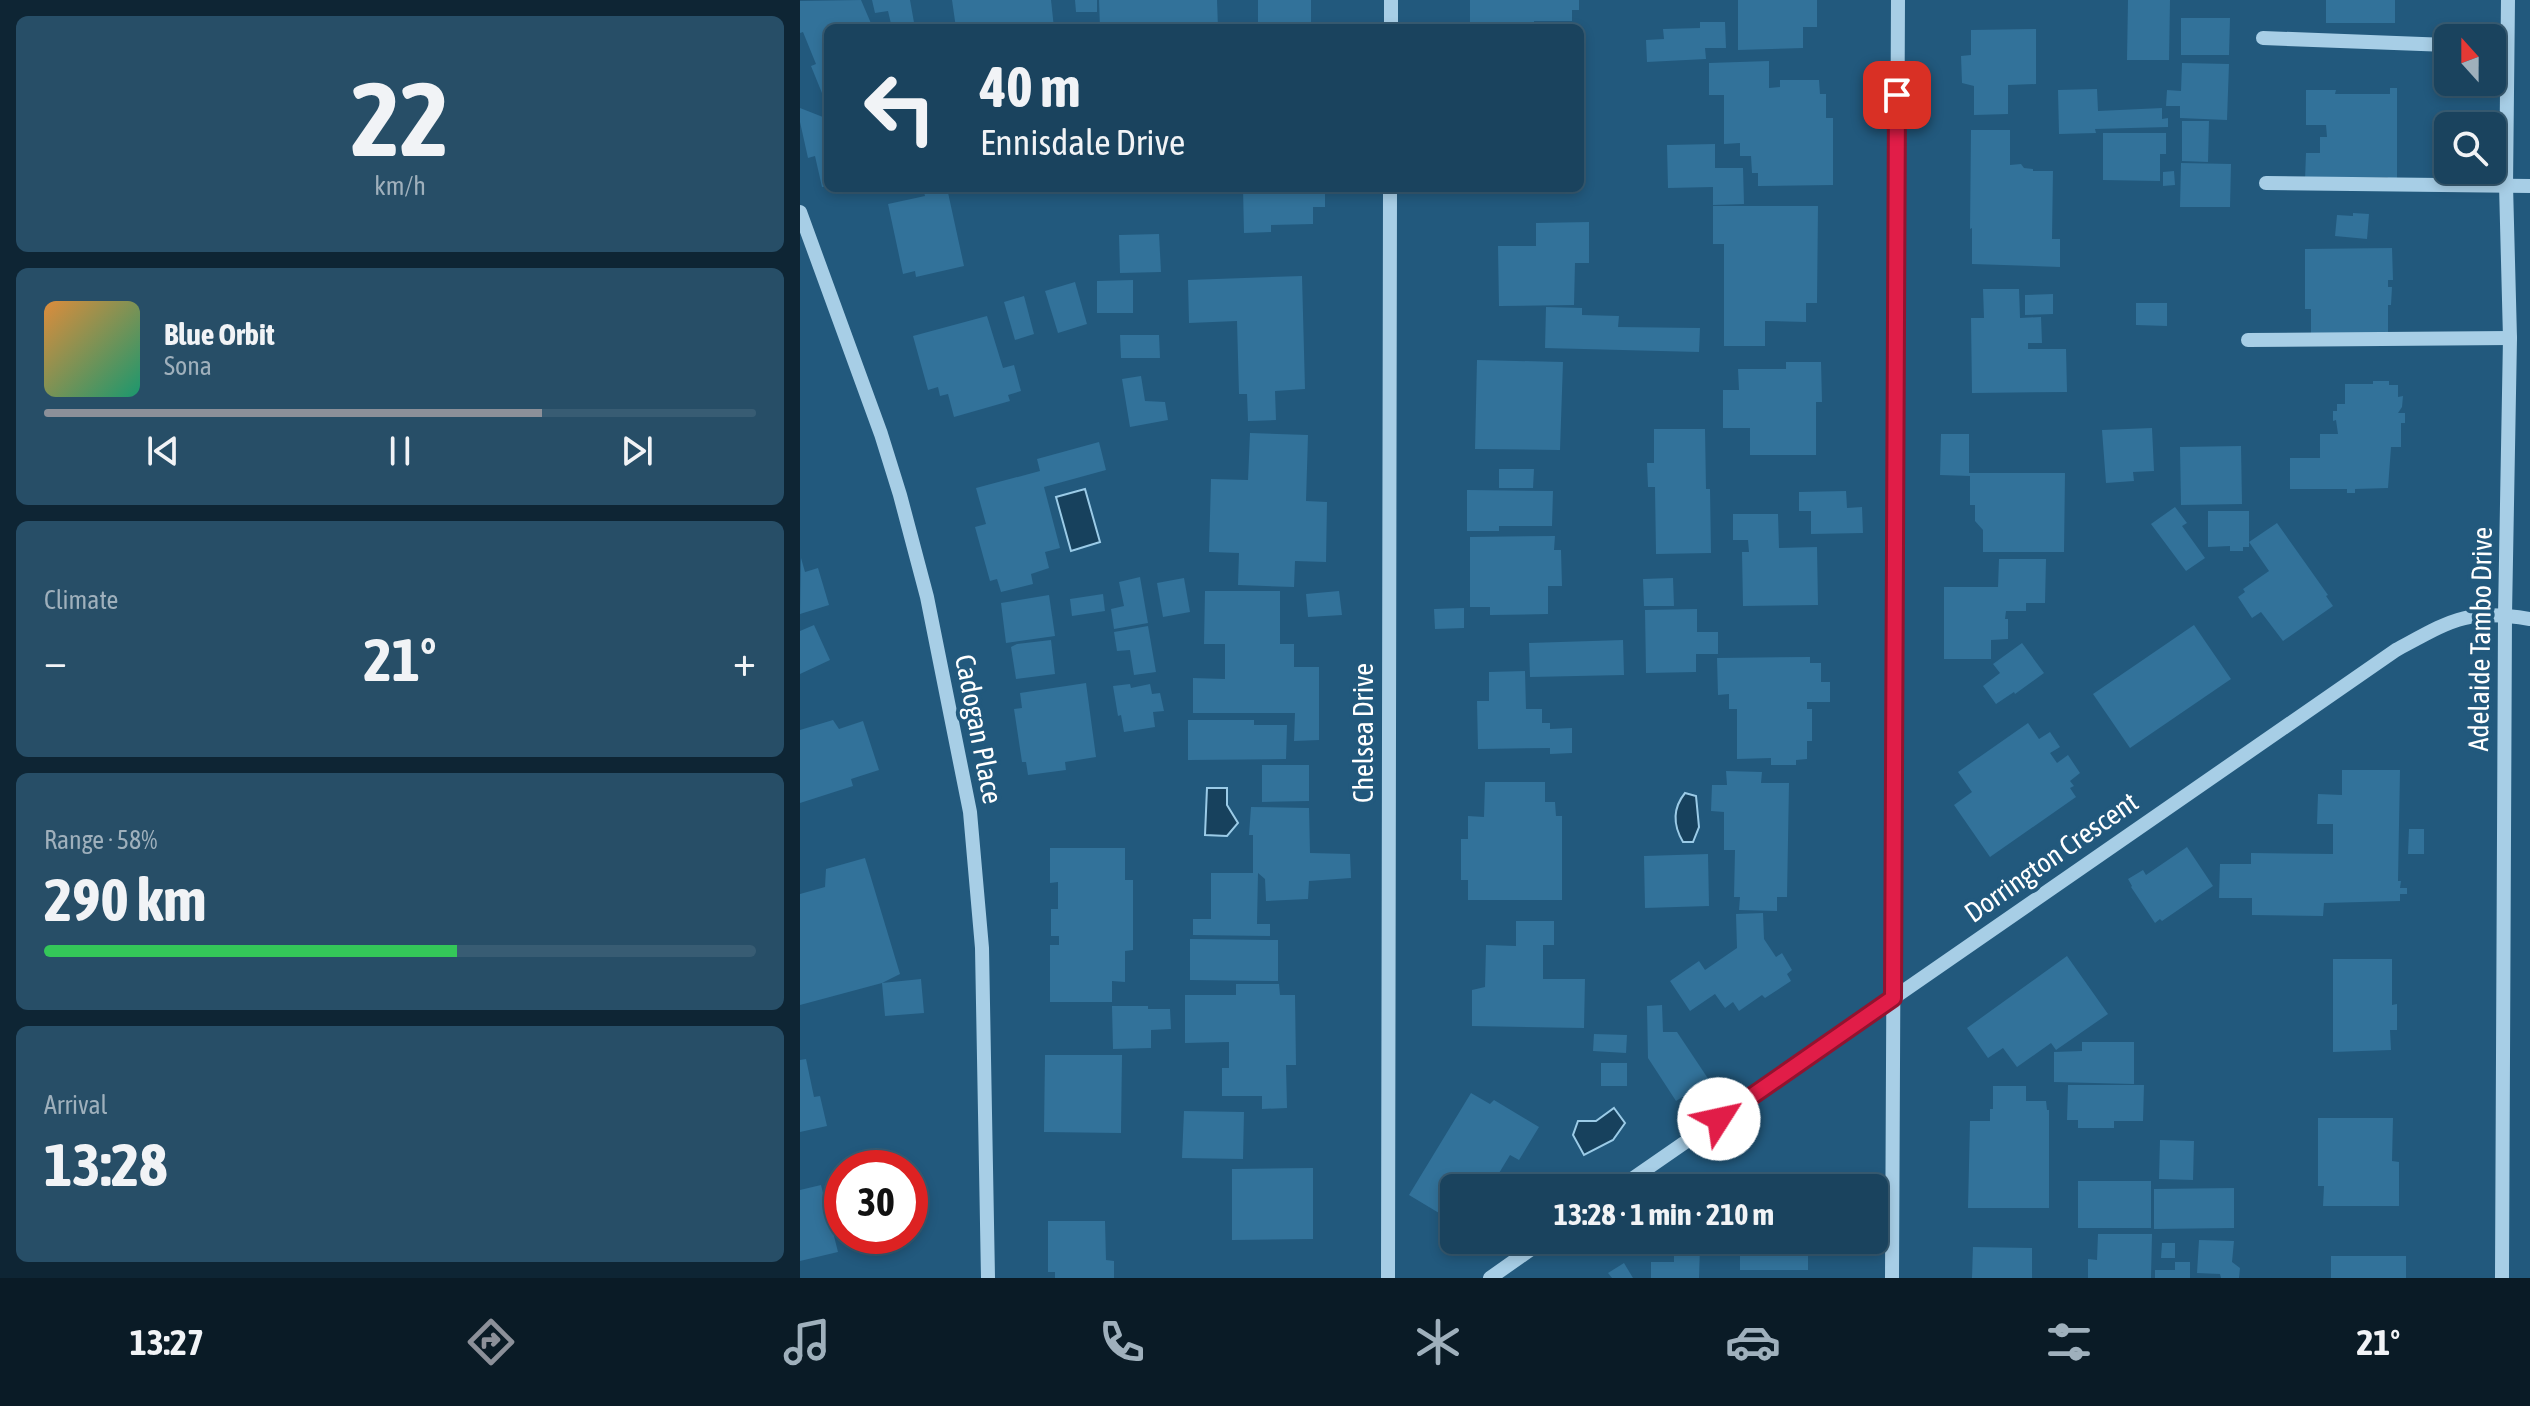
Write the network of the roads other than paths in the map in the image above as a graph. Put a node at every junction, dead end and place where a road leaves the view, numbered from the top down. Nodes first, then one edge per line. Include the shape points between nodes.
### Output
1 (1391, 0) edge
2 (1898, 0) edge
3 (2508, 0) edge
4 (1391, 24) edge
5 (2263, 38) dead end
6 (2434, 44) edge
7 (2508, 47) joint
8 (2266, 183) dead end
9 (2506, 185) junction
10 (2530, 186) edge
11 (1390, 192) edge
12 (800, 212) edge
13 (2510, 338) junction
14 (2248, 340) dead end
15 (2505, 615) junction
16 (2530, 619) edge
17 (1893, 998) junction
18 (1639, 1174) edge
19 (1524, 1254) edge
20 (988, 1278) edge
21 (1388, 1278) edge
22 (1490, 1278) edge
23 (1892, 1278) edge
24 (2502, 1278) edge

1 - 4 street
2 - 17 street
3 - 7 street, Adelaide Tambo Drive
5 - 6 street
7 - 9 street, Adelaide Tambo Drive
8 - 9 street
9 - 10 street
9 - 13 street, Adelaide Tambo Drive
11 - 21 street, Chelsea Drive
12 - 20 street, Cadogan Place via 900,495 927,597 970,812 982,948
13 - 14 street
13 - 15 street, Adelaide Tambo Drive
15 - 16 street, Dorrington Crescent
15 - 17 street, Dorrington Crescent via 2448,622 2396,650
15 - 24 street, Adelaide Tambo Drive
17 - 18 street, Dorrington Crescent
17 - 23 street
19 - 22 street

